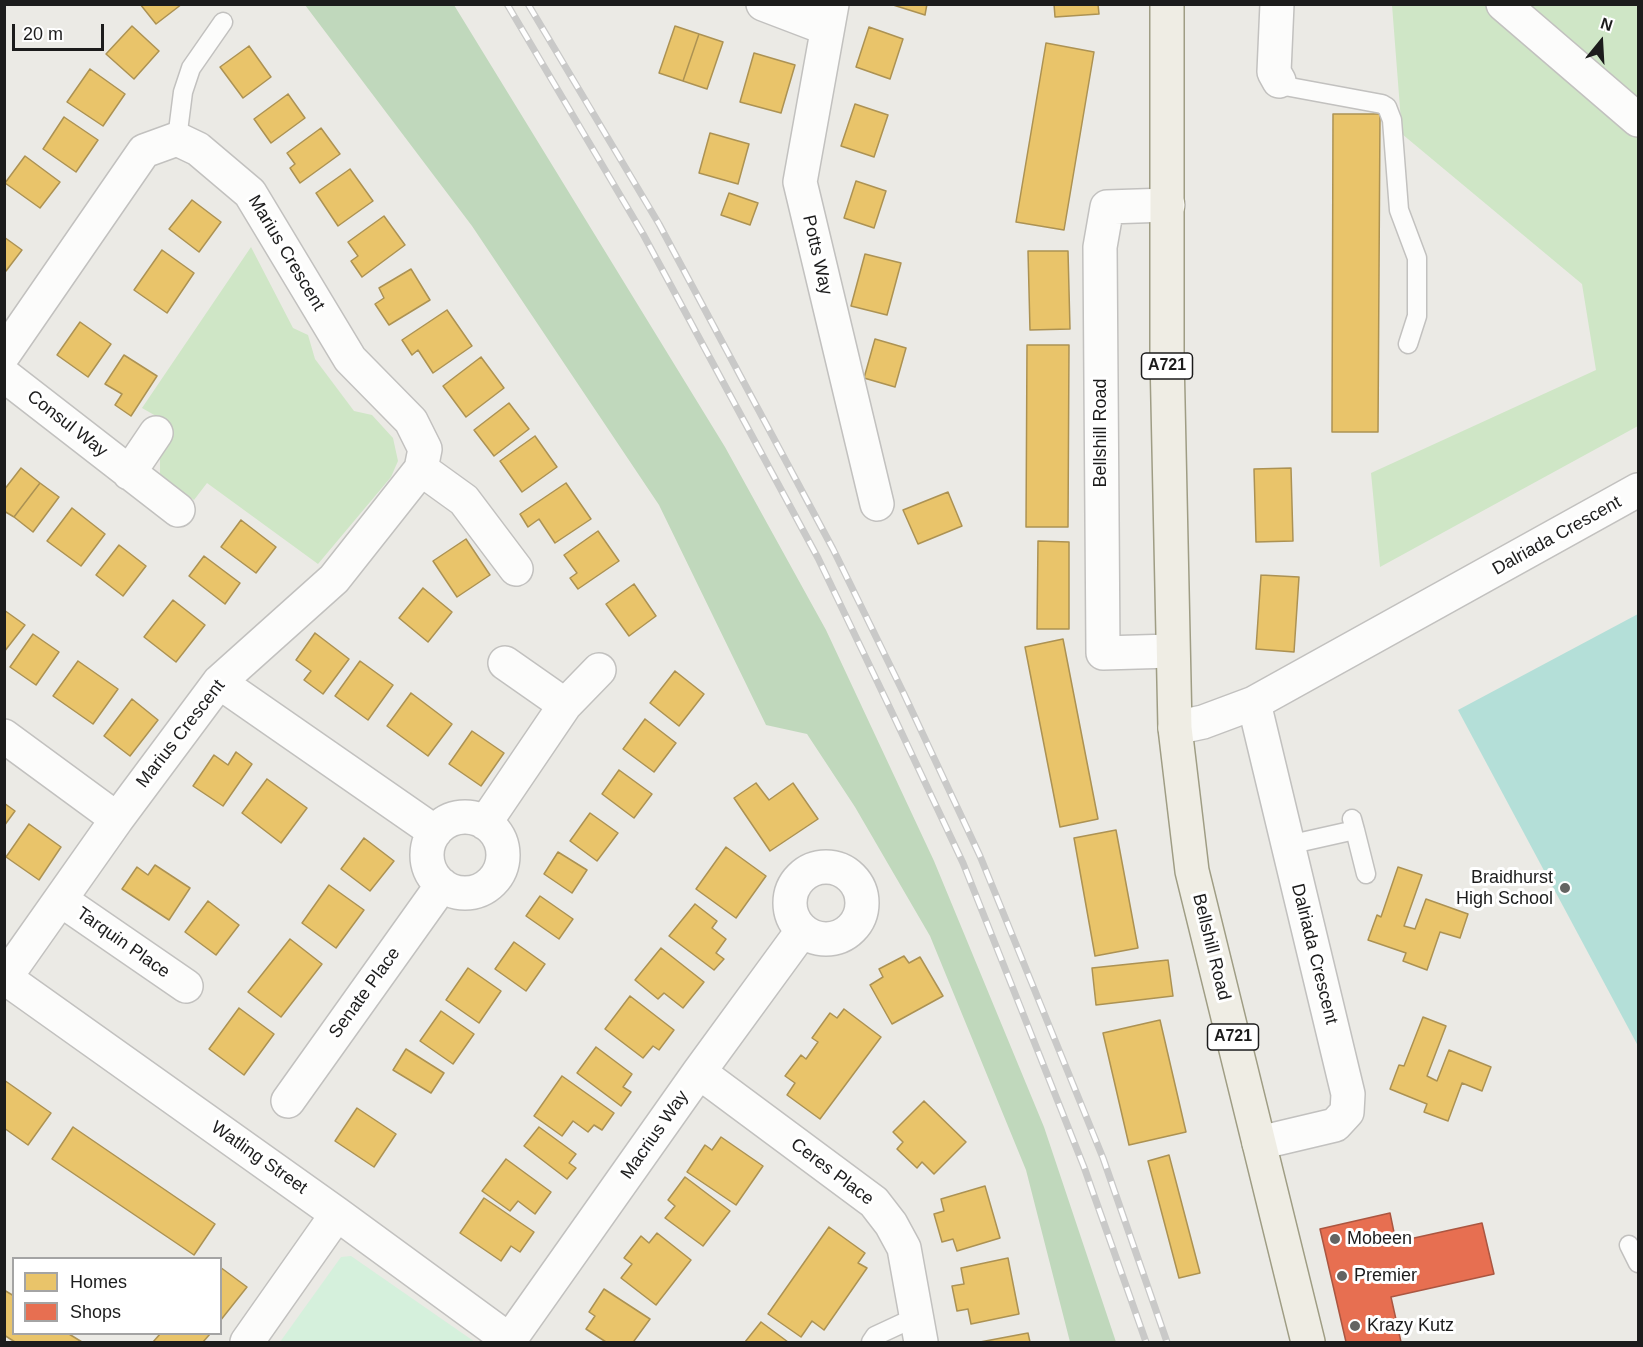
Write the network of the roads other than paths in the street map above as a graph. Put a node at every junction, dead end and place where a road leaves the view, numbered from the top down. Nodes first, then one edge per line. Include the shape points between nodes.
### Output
1 (763, 4) edge
2 (1167, 4) edge
3 (1277, 4) edge
4 (1503, 4) edge
5 (829, 16) edge
6 (223, 22) dead end
7 (1279, 81) joint
8 (1632, 102) edge
9 (177, 139) junction
10 (1168, 206) junction
11 (1408, 344) dead end
12 (4, 354) edge
13 (4, 375) edge
14 (156, 433) dead end
15 (421, 469) junction
16 (129, 473) junction
17 (1638, 490) edge
18 (877, 504) dead end
19 (178, 510) dead end
20 (516, 569) dead end
21 (1172, 651) junction
22 (505, 663) dead end
23 (599, 669) dead end
24 (219, 682) junction
25 (1254, 703) junction
26 (565, 705) junction
27 (1175, 728) junction
28 (4, 736) edge
29 (117, 819) junction
30 (485, 823) junction
31 (435, 832) junction
32 (1288, 845) junction
33 (1366, 874) dead end
34 (442, 885) junction
35 (61, 900) junction
36 (802, 931) dead end
37 (5, 978) edge
38 (186, 986) dead end
39 (699, 1072) junction
40 (288, 1101) dead end
41 (1259, 1143) junction
42 (337, 1214) junction
43 (1629, 1245) dead end
44 (1638, 1263) edge
45 (920, 1329) edge
46 (247, 1342) edge
47 (510, 1342) edge
48 (871, 1342) edge
49 (1308, 1342) edge

1 - 5 street
2 - 10 main road, Bellshill Road / A721
3 - 7 street via 1274,72
4 - 8 street
5 - 18 street, Potts Way via 800,182
6 - 9 lane via 191,68 183,92
7 - 11 lane via 1290,87 1382,104 1390,112 1400,210 1417,258 1417,316
9 - 12 street via 144,151
9 - 15 street, Marius Crescent via 198,149 250,193 350,359 411,420 425,449
10 - 21 main road, Bellshill Road / A721
10 - 21 street, Bellshill Road via 1107,207 1101,227 1103,653
13 - 16 street, Consul Way
14 - 16 street
15 - 20 street via 464,500
15 - 24 street, Marius Crescent via 334,579
16 - 19 street, Consul Way
17 - 25 street, Dalriada Crescent
21 - 27 main road, Bellshill Road / A721
22 - 26 street
23 - 26 street
24 - 29 street, Marius Crescent
24 - 31 street
25 - 27 street, Dalriada Crescent
25 - 32 street, Dalriada Crescent
26 - 30 street
27 - 41 main road, Bellshill Road / A721 via 1192,871
28 - 29 street
29 - 35 street, Marius Crescent
30 - 31 street via 464,817 443,824
30 - 34 street via 495,831 503,853 497,877 488,886 465,893
31 - 34 street via 427,854 428,866
32 - 33 lane via 1354,824
32 - 41 street, Dalriada Crescent via 1348,1094 1347,1112 1335,1125
34 - 40 street, Senate Place
35 - 37 street, Marius Crescent
35 - 38 street, Tarquin Place
36 - 39 street, Macrius Way
37 - 42 street, Watling Street
39 - 45 street, Ceres Place via 874,1202 904,1248
39 - 47 street, Macrius Way
41 - 49 main road, Bellshill Road / A721
42 - 46 street
42 - 47 street, Watling Street
43 - 44 lane
45 - 48 lane via 876,1336

